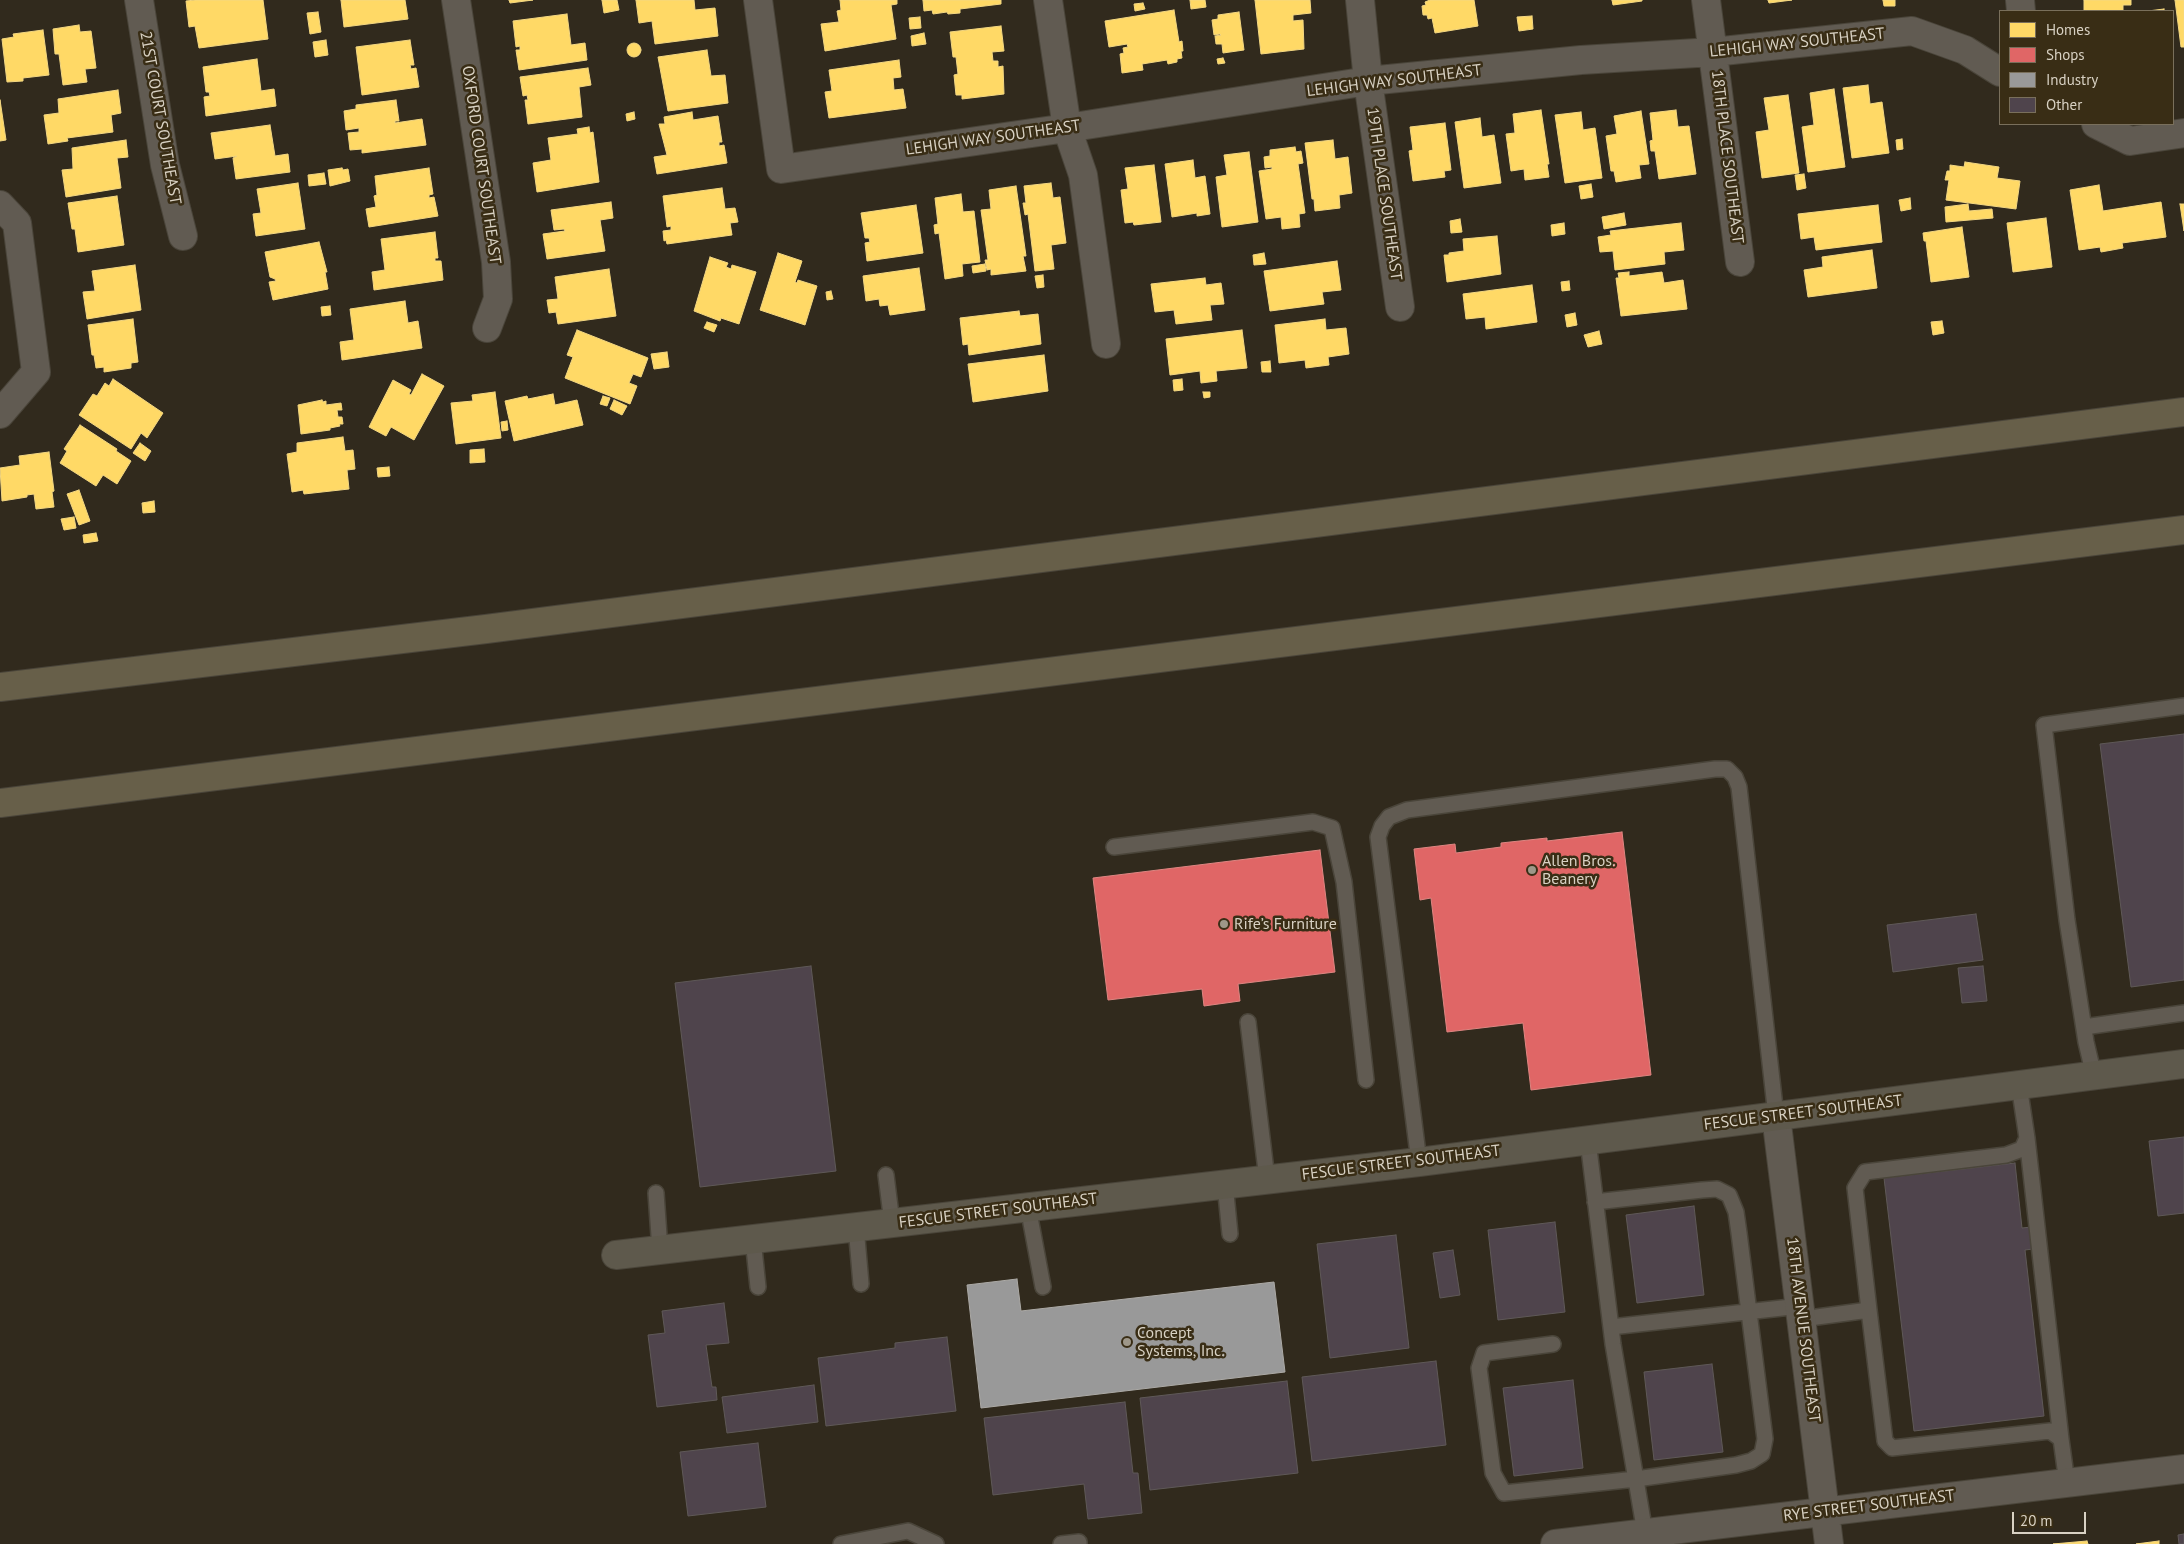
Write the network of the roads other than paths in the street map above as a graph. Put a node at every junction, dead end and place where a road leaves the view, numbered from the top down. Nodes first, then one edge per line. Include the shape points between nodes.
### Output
1 (139, 0) edge
2 (456, 0) edge
3 (758, 0) edge
4 (1048, 0) edge
5 (1360, 0) edge
6 (1706, 0) edge
7 (1713, 52) junction
8 (1999, 71) edge
9 (1368, 81) junction
10 (2098, 125) edge
11 (1067, 128) junction
12 (2184, 133) edge
13 (0, 205) edge
14 (183, 236) dead end
15 (1740, 262) dead end
16 (1400, 307) dead end
17 (487, 328) dead end
18 (1106, 344) dead end
19 (2184, 402) edge
20 (2184, 412) edge
21 (0, 414) edge
22 (2084, 424) junction
23 (2184, 530) edge
24 (0, 687) edge
25 (2184, 706) edge
26 (0, 803) edge
27 (1114, 847) dead end
28 (2184, 1013) edge
29 (1248, 1022) dead end
30 (2084, 1027) junction
31 (2184, 1064) edge
32 (2094, 1076) junction
33 (1366, 1080) dead end
34 (2019, 1086) junction
35 (1776, 1116) junction
36 (2027, 1138) junction
37 (1588, 1140) junction
38 (1418, 1162) junction
39 (886, 1175) dead end
40 (1267, 1179) junction
41 (1225, 1184) junction
42 (656, 1193) dead end
43 (1596, 1202) junction
44 (1028, 1207) junction
45 (892, 1223) junction
46 (856, 1227) junction
47 (1230, 1234) dead end
48 (753, 1239) junction
49 (660, 1250) junction
50 (616, 1255) dead end
51 (861, 1284) dead end
52 (1043, 1286) dead end
53 (758, 1287) dead end
54 (1869, 1310) junction
55 (1749, 1312) junction
56 (1801, 1312) junction
57 (1611, 1327) junction
58 (1553, 1344) dead end
59 (2061, 1439) junction
60 (2184, 1470) edge
61 (1636, 1479) junction
62 (2067, 1483) junction
63 (1826, 1511) junction
64 (1645, 1533) junction
65 (841, 1544) edge
66 (936, 1544) edge
67 (1061, 1544) edge
68 (1079, 1544) edge
69 (1555, 1544) edge
70 (1829, 1544) edge

1 - 14 street, 21ST COURT SOUTHEAST via 165,165
2 - 17 street, OXFORD COURT SOUTHEAST via 496,262 498,299
3 - 11 street, LEHIGH WAY SOUTHEAST via 781,169
4 - 11 street
5 - 9 street, 19TH PLACE SOUTHEAST
6 - 7 street
7 - 8 street, LEHIGH WAY SOUTHEAST via 1912,31 1965,50
7 - 9 street, LEHIGH WAY SOUTHEAST via 1581,60
7 - 15 street, 18TH PLACE SOUTHEAST
9 - 11 street, LEHIGH WAY SOUTHEAST
9 - 16 street, 19TH PLACE SOUTHEAST
10 - 12 street via 2130,142
11 - 18 street via 1083,175
13 - 21 street via 18,223 36,372
19 - 22 highway
20 - 22 highway
22 - 24 highway via 486,629
23 - 26 highway
25 - 30 lane via 2044,725 2067,920
27 - 33 lane via 1313,822 1332,828 1344,882
28 - 30 lane
29 - 40 lane
30 - 32 lane
31 - 32 street, FESCUE STREET SOUTHEAST
32 - 34 street, FESCUE STREET SOUTHEAST
34 - 35 street, FESCUE STREET SOUTHEAST
34 - 36 lane
35 - 37 street, FESCUE STREET SOUTHEAST
35 - 38 lane via 1739,787 1727,769 1715,769 1407,810 1389,817 1382,826 1378,837
35 - 56 street, 18TH AVENUE SOUTHEAST
36 - 54 lane via 2022,1149 2006,1155 1865,1172 1855,1188
36 - 59 lane
37 - 38 street, FESCUE STREET SOUTHEAST
37 - 43 lane
38 - 40 street, FESCUE STREET SOUTHEAST
39 - 45 lane
40 - 41 street, FESCUE STREET SOUTHEAST
41 - 44 street, FESCUE STREET SOUTHEAST
41 - 47 lane
42 - 49 lane
43 - 55 lane via 1717,1189 1729,1195 1736,1212
43 - 57 lane
44 - 45 street, FESCUE STREET SOUTHEAST
44 - 52 lane
45 - 46 street, FESCUE STREET SOUTHEAST
46 - 48 street, FESCUE STREET SOUTHEAST
46 - 51 lane
48 - 49 street, FESCUE STREET SOUTHEAST
48 - 53 lane
49 - 50 street, FESCUE STREET SOUTHEAST
54 - 56 lane
54 - 59 lane via 1885,1442 1892,1448 2050,1431
55 - 56 lane
55 - 57 lane
55 - 61 lane via 1765,1440 1762,1454 1736,1465
56 - 63 street, 18TH AVENUE SOUTHEAST
57 - 61 lane
58 - 61 lane via 1484,1353 1479,1368 1493,1473 1504,1493
59 - 62 lane
60 - 62 street, RYE STREET SOUTHEAST
61 - 64 lane
62 - 63 street, RYE STREET SOUTHEAST
63 - 64 street, RYE STREET SOUTHEAST
63 - 70 street, 18TH AVENUE SOUTHEAST
64 - 69 street, RYE STREET SOUTHEAST
65 - 66 lane via 908,1531
67 - 68 lane

